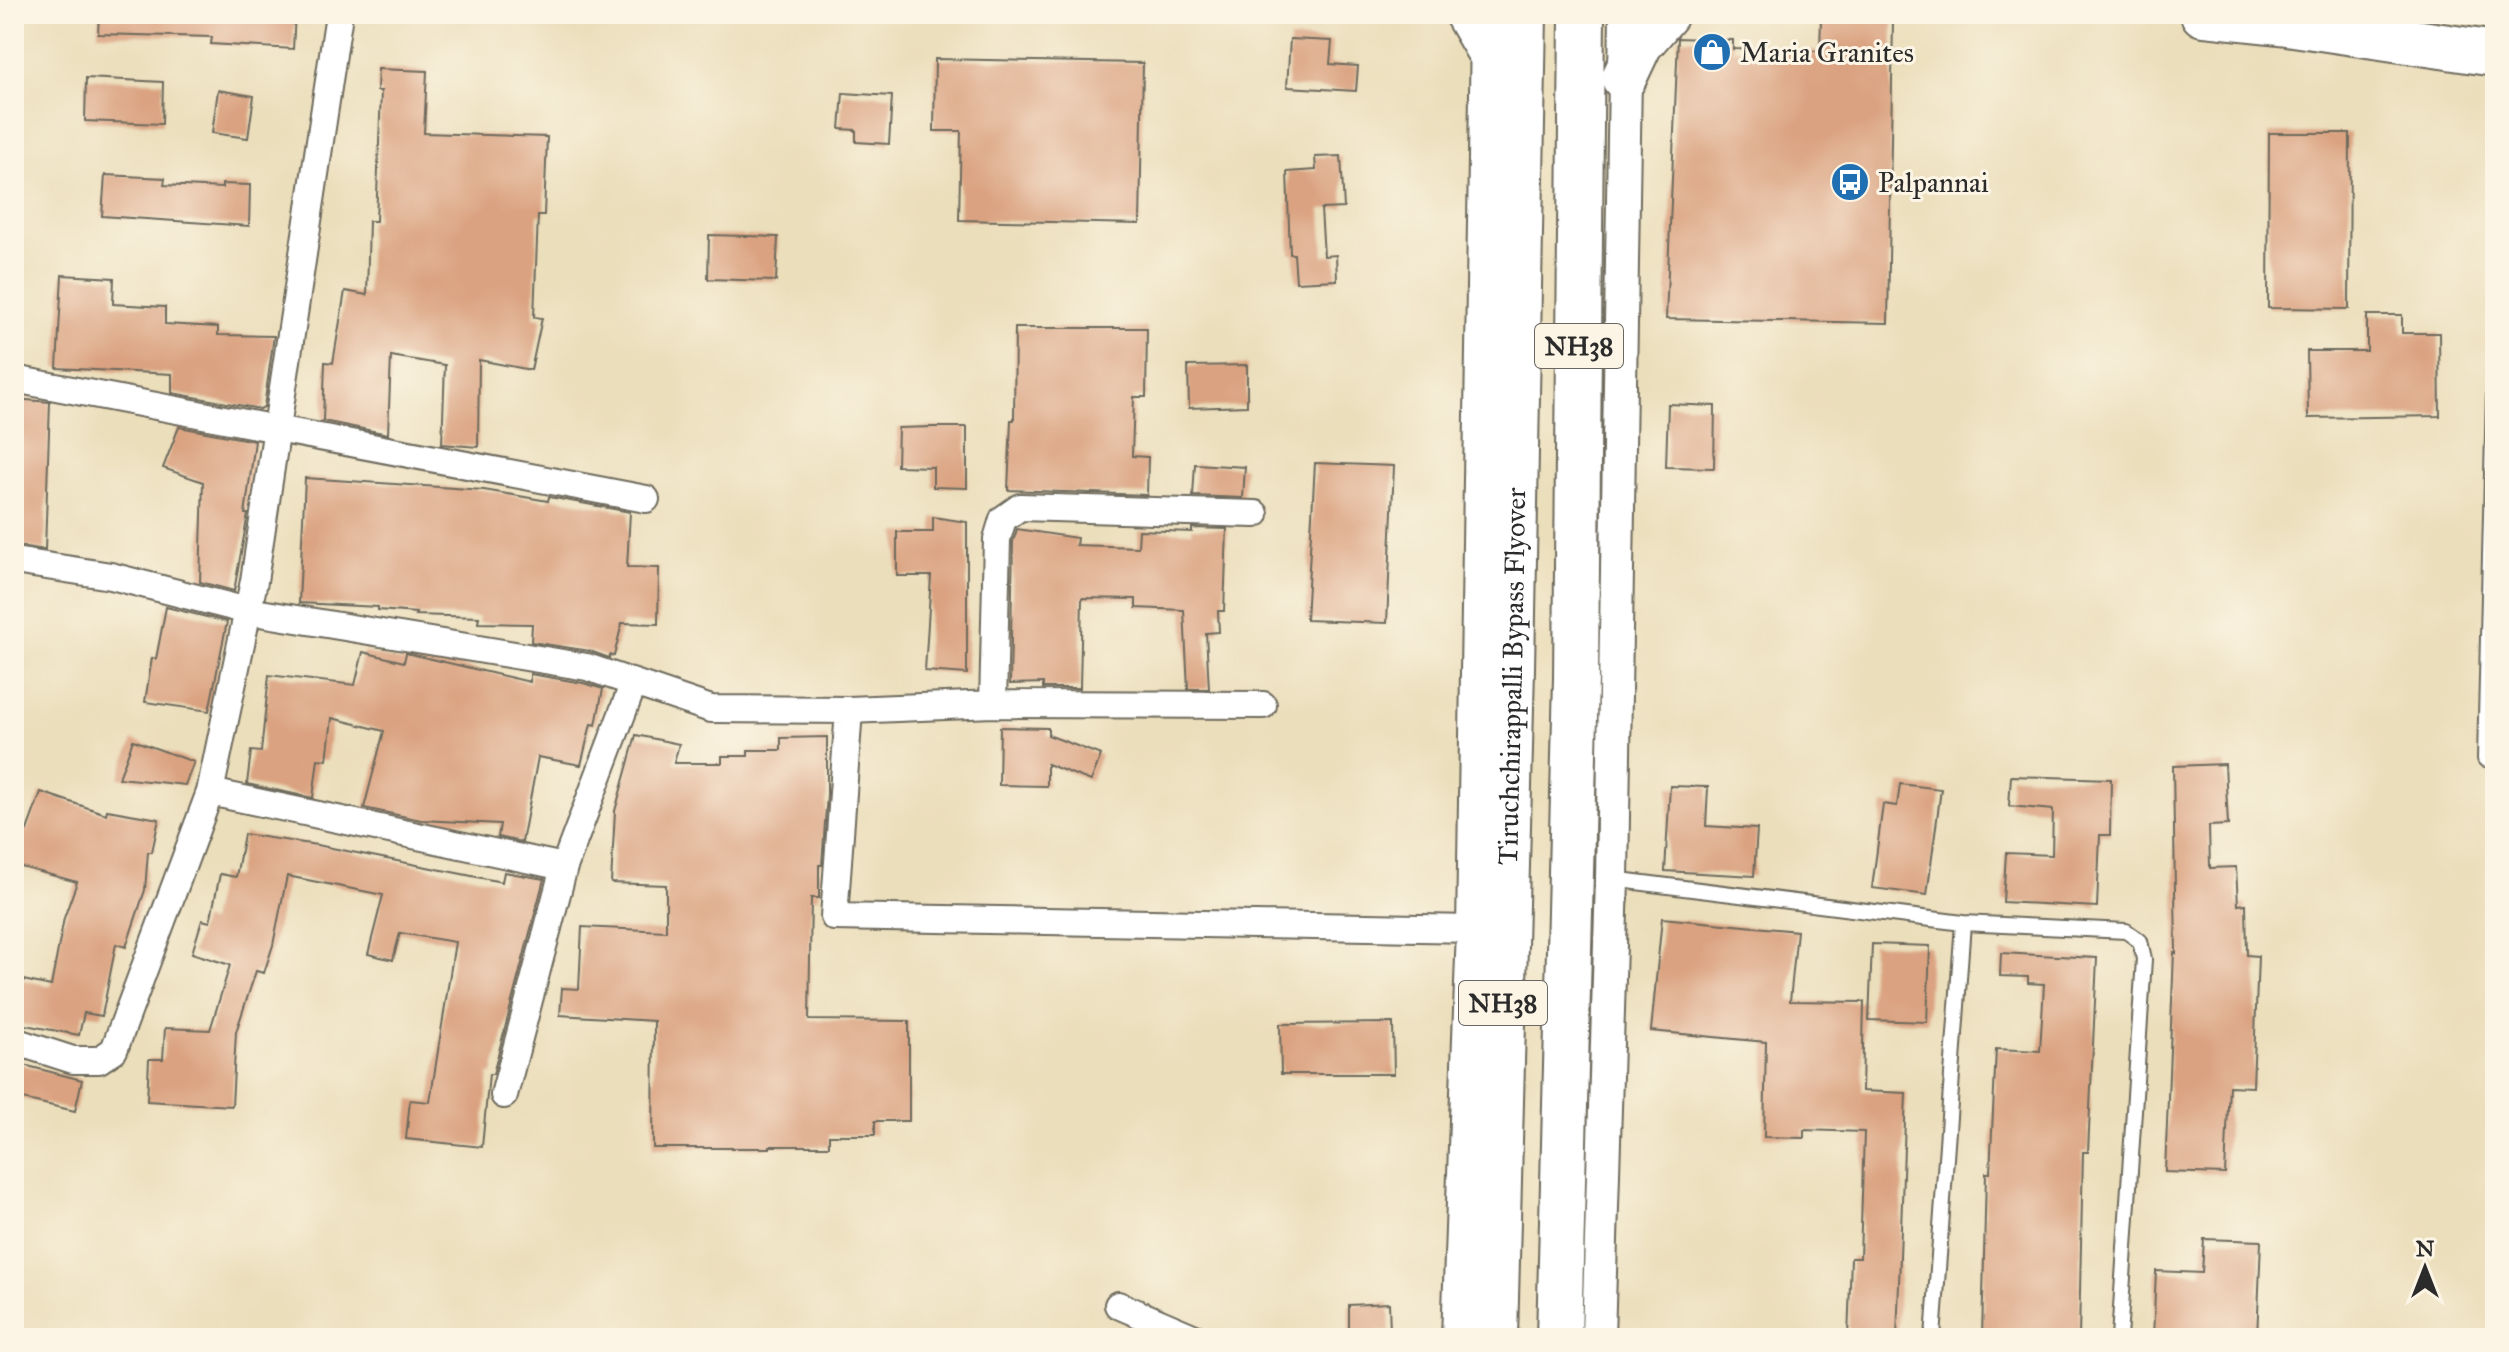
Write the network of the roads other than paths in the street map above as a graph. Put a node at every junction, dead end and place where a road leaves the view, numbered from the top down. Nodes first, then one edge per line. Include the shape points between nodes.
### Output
1 (339, 14) edge
2 (1466, 14) edge
3 (1524, 14) edge
4 (1582, 14) edge
5 (1626, 14) edge
6 (1666, 14) edge
7 (2203, 14) edge
8 (1487, 32) edge
9 (2495, 54) edge
10 (1624, 78) junction
11 (2495, 353) edge
12 (14, 379) edge
13 (277, 427) junction
14 (646, 499) dead end
15 (1255, 514) dead end
16 (14, 561) edge
17 (248, 611) junction
18 (633, 685) junction
19 (993, 704) junction
20 (1263, 705) dead end
21 (849, 710) junction
22 (2485, 759) dead end
23 (210, 792) junction
24 (564, 867) junction
25 (1612, 879) junction
26 (1963, 923) junction
27 (1473, 929) junction
28 (14, 1041) edge
29 (504, 1095) dead end
30 (1118, 1305) dead end
31 (1195, 1338) edge
32 (1457, 1338) edge
33 (1495, 1338) edge
34 (1559, 1338) edge
35 (1598, 1338) edge
36 (1933, 1338) edge
37 (2119, 1338) edge

1 - 13 street
2 - 8 main road
3 - 33 highway, Tiruchchirappalli Bypass Flyover / NH38
4 - 34 highway, NH38 via 1576,678
5 - 10 street
6 - 10 highway via 1640,44
7 - 9 highway
8 - 27 street
10 - 25 street
11 - 22 lane
12 - 13 street
13 - 14 street
13 - 17 street
15 - 19 street via 1020,507 1003,519 997,539
16 - 17 street via 111,576
17 - 18 street via 587,667
17 - 23 street
18 - 21 street via 711,709
18 - 24 street
19 - 20 street
19 - 21 street
21 - 27 street via 834,917
23 - 24 street
23 - 28 street via 114,1050 99,1060 73,1060
24 - 29 street
25 - 26 lane
25 - 35 street
26 - 36 lane
26 - 37 lane via 2126,931 2140,941 2144,959
27 - 32 street
30 - 31 street

